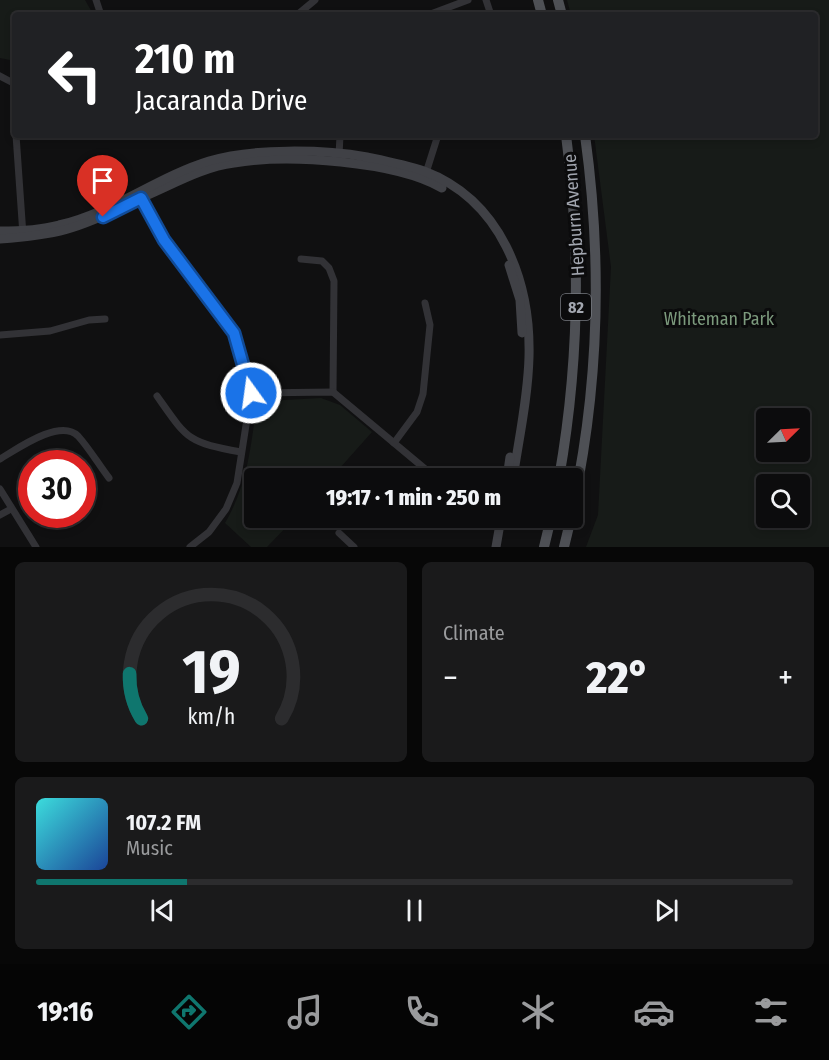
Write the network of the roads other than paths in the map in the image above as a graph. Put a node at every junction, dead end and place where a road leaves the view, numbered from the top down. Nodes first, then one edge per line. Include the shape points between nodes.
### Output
1 (315, 0) edge
2 (468, 0) edge
3 (301, 12) edge
4 (436, 12) edge
5 (16, 138) edge
6 (340, 138) edge
7 (437, 138) edge
8 (566, 138) edge
9 (585, 138) edge
10 (339, 157) junction
11 (425, 175) junction
12 (140, 195) junction
13 (0, 231) edge
14 (22, 234) junction
15 (0, 239) edge
16 (300, 259) dead end
17 (424, 303) dead end
18 (105, 319) dead end
19 (0, 335) edge
20 (333, 392) junction
21 (251, 393) junction
22 (157, 396) dead end
23 (394, 443) junction
24 (241, 452) junction
25 (0, 459) edge
26 (424, 468) edge
27 (509, 468) edge
28 (514, 468) edge
29 (560, 468) edge
30 (580, 468) edge
31 (109, 478) dead end
32 (0, 489) edge
33 (10, 509) junction
34 (0, 515) edge
35 (499, 528) edge
36 (505, 528) edge
37 (549, 528) edge
38 (569, 528) edge
39 (339, 533) dead end
40 (36, 547) edge
41 (190, 547) edge
42 (354, 547) edge
43 (496, 547) edge
44 (502, 547) edge
45 (544, 547) edge
46 (564, 547) edge

1 - 3 street
2 - 4 street
5 - 14 street
6 - 10 street
7 - 11 street
8 - 29 main road, Hepburn Avenue / 82 via 575,224 576,315 571,394
9 - 30 main road, Hepburn Avenue / 82 via 594,223 595,327
10 - 11 street
10 - 12 street via 232,163
11 - 27 street via 458,199 492,232 512,270 520,300 524,350
11 - 28 street via 467,199 491,223 512,255 523,286 529,366
12 - 14 street via 84,226 60,233
12 - 21 street via 164,240 234,333
13 - 14 street
14 - 15 street
16 - 20 street via 322,261 334,281
17 - 23 street via 430,325 423,394 417,412
18 - 19 street via 50,331
20 - 21 street
20 - 23 street
21 - 24 street
22 - 24 street via 183,432 201,445
23 - 26 street
24 - 41 street via 237,483 226,509 209,532
25 - 31 street via 43,434 64,430 76,434
32 - 33 street
33 - 34 street
33 - 40 street
35 - 43 street
36 - 44 street
37 - 45 main road
38 - 46 main road
39 - 42 street

